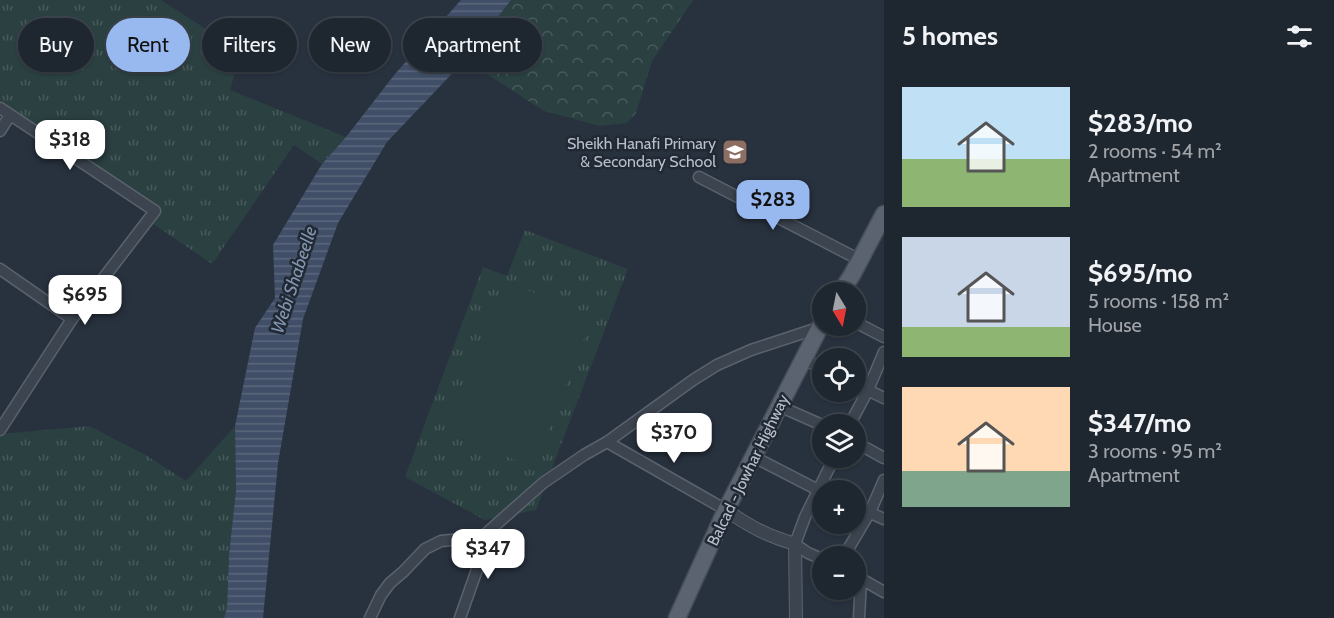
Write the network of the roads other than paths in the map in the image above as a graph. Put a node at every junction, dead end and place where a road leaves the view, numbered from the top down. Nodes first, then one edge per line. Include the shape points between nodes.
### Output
1 (0, 108) edge
2 (10, 115) junction
3 (0, 131) edge
4 (699, 177) dead end
5 (884, 215) edge
6 (860, 260) junction
7 (0, 269) edge
8 (847, 282) edge
9 (72, 319) junction
10 (866, 328) edge
11 (812, 329) edge
12 (815, 336) edge
13 (884, 337) edge
14 (884, 352) edge
15 (803, 359) junction
16 (812, 363) edge
17 (868, 390) junction
18 (884, 398) edge
19 (779, 406) junction
20 (855, 414) edge
21 (812, 421) edge
22 (0, 429) edge
23 (607, 442) junction
24 (866, 448) edge
25 (754, 457) junction
26 (884, 458) edge
27 (884, 480) edge
28 (812, 487) edge
29 (812, 507) edge
30 (726, 510) junction
31 (866, 510) edge
32 (870, 512) junction
33 (884, 519) edge
34 (482, 537) junction
35 (795, 544) junction
36 (850, 546) edge
37 (812, 555) edge
38 (866, 582) edge
39 (884, 592) edge
40 (859, 600) edge
41 (370, 618) edge
42 (460, 618) edge
43 (677, 618) edge
44 (796, 618) edge
45 (859, 618) edge

1 - 2 street
2 - 3 street
2 - 9 street via 155,211
4 - 6 street
5 - 6 main road
6 - 8 main road
7 - 9 street
9 - 22 street
10 - 13 street
11 - 23 street via 717,365
12 - 15 main road, Balcad - Jowhar Highway
14 - 17 street
15 - 16 street
15 - 19 main road, Balcad - Jowhar Highway
17 - 18 street
17 - 20 street
19 - 21 street
19 - 25 main road, Balcad - Jowhar Highway
23 - 30 street
23 - 34 street via 543,483
24 - 26 street
25 - 28 street
25 - 30 main road, Balcad - Jowhar Highway
27 - 32 street
29 - 35 street
30 - 35 street via 749,526
30 - 43 main road, Balcad - Jowhar Highway
31 - 32 street
32 - 33 street
32 - 36 street
34 - 41 street via 441,540 425,549 390,583
34 - 42 street via 480,561
35 - 37 street
35 - 44 street
38 - 39 street
40 - 45 street

